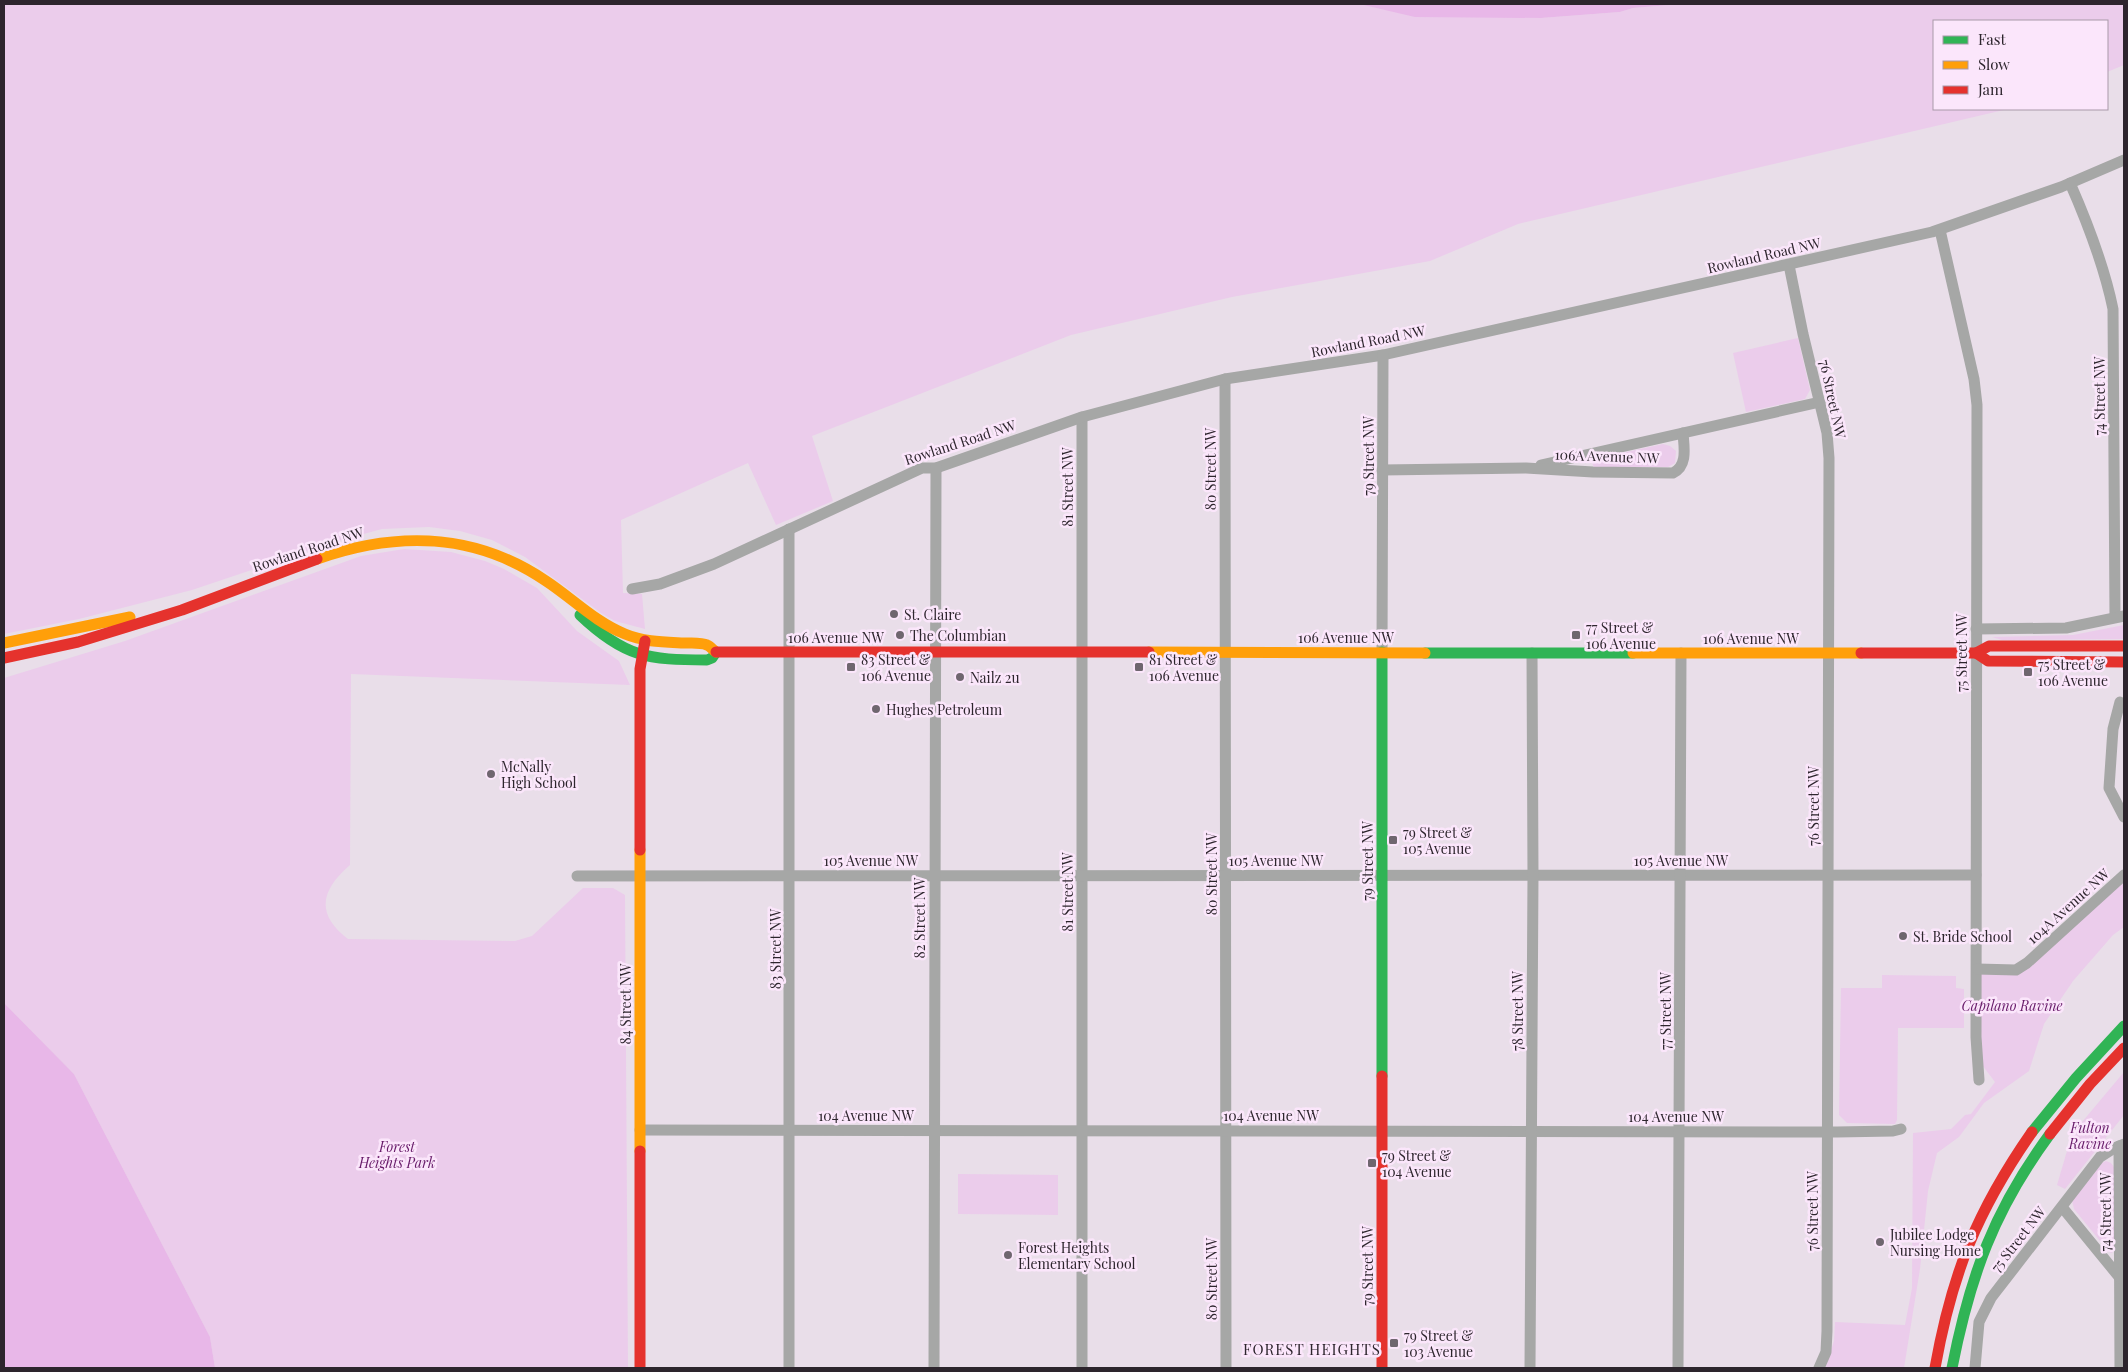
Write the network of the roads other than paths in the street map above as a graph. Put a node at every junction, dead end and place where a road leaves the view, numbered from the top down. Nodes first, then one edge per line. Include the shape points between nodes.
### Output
1 (2124, 160) edge
2 (2070, 183) junction
3 (1940, 230) junction
4 (1789, 265) junction
5 (1384, 354) junction
6 (1225, 379) junction
7 (1820, 402) junction
8 (1082, 417) junction
9 (1684, 433) junction
10 (936, 468) junction
11 (1526, 468) junction
12 (1382, 470) junction
13 (789, 529) junction
14 (632, 589) dead end
15 (225, 592) junction
16 (568, 597) junction
17 (2120, 616) edge
18 (1976, 629) junction
19 (645, 641) junction
20 (4, 643) edge
21 (2124, 646) edge
22 (716, 652) junction
23 (790, 652) junction
24 (935, 652) junction
25 (1081, 652) junction
26 (1226, 652) junction
27 (1382, 652) junction
28 (1532, 653) junction
29 (1681, 653) junction
30 (1829, 653) junction
31 (1976, 653) junction
32 (641, 657) junction
33 (4, 658) edge
34 (2124, 662) edge
35 (2120, 702) dead end
36 (2124, 817) edge
37 (1382, 874) junction
38 (934, 875) junction
39 (1082, 875) junction
40 (1226, 875) junction
41 (1533, 875) junction
42 (1680, 875) junction
43 (1828, 875) junction
44 (1976, 875) junction
45 (2124, 875) edge
46 (576, 876) dead end
47 (640, 876) junction
48 (790, 876) junction
49 (1977, 969) junction
50 (2124, 1026) edge
51 (2124, 1048) edge
52 (1979, 1080) dead end
53 (1901, 1129) dead end
54 (640, 1130) junction
55 (790, 1130) junction
56 (935, 1130) junction
57 (1082, 1130) junction
58 (1226, 1130) junction
59 (1382, 1131) junction
60 (1531, 1131) junction
61 (1680, 1131) junction
62 (1827, 1132) junction
63 (2122, 1145) edge
64 (2062, 1207) junction
65 (2120, 1278) junction
66 (640, 1368) edge
67 (790, 1368) edge
68 (934, 1368) edge
69 (1082, 1368) edge
70 (1226, 1368) edge
71 (1382, 1368) edge
72 (1530, 1368) edge
73 (1678, 1368) edge
74 (1819, 1368) edge
75 (1935, 1368) edge
76 (1952, 1368) edge
77 (1975, 1368) edge
78 (2120, 1368) edge

1 - 2 street, Rowland Road NW
2 - 3 street, Rowland Road NW
2 - 17 street, 74 Street NW via 2096,245 2113,309
3 - 4 street, Rowland Road NW
3 - 18 street, 75 Street NW via 1977,405
4 - 5 street, Rowland Road NW
4 - 7 street, 76 Street NW
5 - 6 street, Rowland Road NW
5 - 12 street, 79 Street NW
6 - 8 street, Rowland Road NW
6 - 26 street, 80 Street NW
7 - 9 street, 106A Avenue NW
7 - 30 street, 76 Street NW via 1829,458
8 - 10 street, Rowland Road NW
8 - 25 street, 81 Street NW
9 - 11 street, 106A Avenue NW
9 - 11 street, 106A Avenue NW via 1684,460 1673,472
10 - 13 street, Rowland Road NW via 922,468
10 - 24 street, 82 Street NW
11 - 12 street, 106A Avenue NW
12 - 27 street, 79 Street NW
13 - 14 street, Rowland Road NW via 714,564 660,584
13 - 23 street, 83 Street NW
15 - 16 main road, Rowland Road NW via 366,545 424,540 467,545 509,558
15 - 20 main road, Rowland Road NW via 114,621
15 - 33 main road, Rowland Road NW via 201,604 117,631
16 - 19 main road, Rowland Road NW via 597,619
16 - 32 main road, Rowland Road NW via 579,615 596,632
17 - 18 street via 2066,628
18 - 31 street, 75 Street NW
19 - 22 main road, 106 Avenue NW via 703,644
19 - 32 main road, 84 Street NW
21 - 31 main road, 106 Avenue NW via 1989,646
22 - 23 main road, 106 Avenue NW
22 - 32 main road, 106 Avenue NW via 707,660
23 - 24 main road, 106 Avenue NW
23 - 48 street, 83 Street NW
24 - 25 main road, 106 Avenue NW
24 - 38 street, 82 Street NW
25 - 26 main road, 106 Avenue NW
25 - 39 street, 81 Street NW
26 - 27 main road, 106 Avenue NW
26 - 40 street, 80 Street NW
27 - 28 main road, 106 Avenue NW
27 - 37 main road, 79 Street NW
28 - 29 main road, 106 Avenue NW
28 - 41 street, 78 Street NW
29 - 30 main road, 106 Avenue NW
29 - 42 street, 77 Street NW
30 - 31 main road, 106 Avenue NW
30 - 43 street, 76 Street NW
31 - 34 main road, 106 Avenue NW via 1988,661
31 - 44 street, 75 Street NW
32 - 47 main road, 84 Street NW
35 - 36 street via 2113,729 2109,788
37 - 40 street, 105 Avenue NW
37 - 41 street, 105 Avenue NW
37 - 59 main road, 79 Street NW
38 - 39 street, 105 Avenue NW
38 - 48 street, 105 Avenue NW
38 - 56 street, 82 Street NW
39 - 40 street, 105 Avenue NW
39 - 57 street, 81 Street NW
40 - 58 street, 80 Street NW
41 - 42 street, 105 Avenue NW
41 - 60 street, 78 Street NW
42 - 43 street, 105 Avenue NW
42 - 61 street, 77 Street NW
43 - 44 street, 105 Avenue NW
43 - 62 street, 76 Street NW
44 - 49 street, 75 Street NW
45 - 49 street, 104A Avenue NW via 2027,963 2016,970
46 - 47 street, 105 Avenue NW
47 - 48 street, 105 Avenue NW
47 - 54 main road, 84 Street NW
48 - 55 street, 83 Street NW
49 - 52 street, 75 Street NW via 1976,1057
50 - 75 main road via 2046,1112 2014,1156 1989,1199 1953,1285
51 - 76 main road via 2058,1122 2003,1205 1972,1279 1958,1329
53 - 62 street, 104 Avenue NW
54 - 55 street, 104 Avenue NW
54 - 66 main road, 84 Street NW
55 - 56 street, 104 Avenue NW
55 - 67 street, 83 Street NW
56 - 57 street, 104 Avenue NW
56 - 68 street, 82 Street NW
57 - 58 street, 104 Avenue NW
57 - 69 street, 81 Street NW
58 - 59 street, 104 Avenue NW
58 - 70 street, 80 Street NW
59 - 60 street, 104 Avenue NW
59 - 71 main road, 79 Street NW
60 - 61 street, 104 Avenue NW
60 - 72 street, 78 Street NW
61 - 62 street, 104 Avenue NW
61 - 73 street, 77 Street NW
62 - 74 street, 76 Street NW via 1826,1352
63 - 64 street, 75 Street NW via 2100,1157
63 - 65 street, 74 Street NW
64 - 65 street, 74 Street NW
64 - 77 street, 75 Street NW via 1986,1306 1977,1331
65 - 78 street, 74 Street NW

